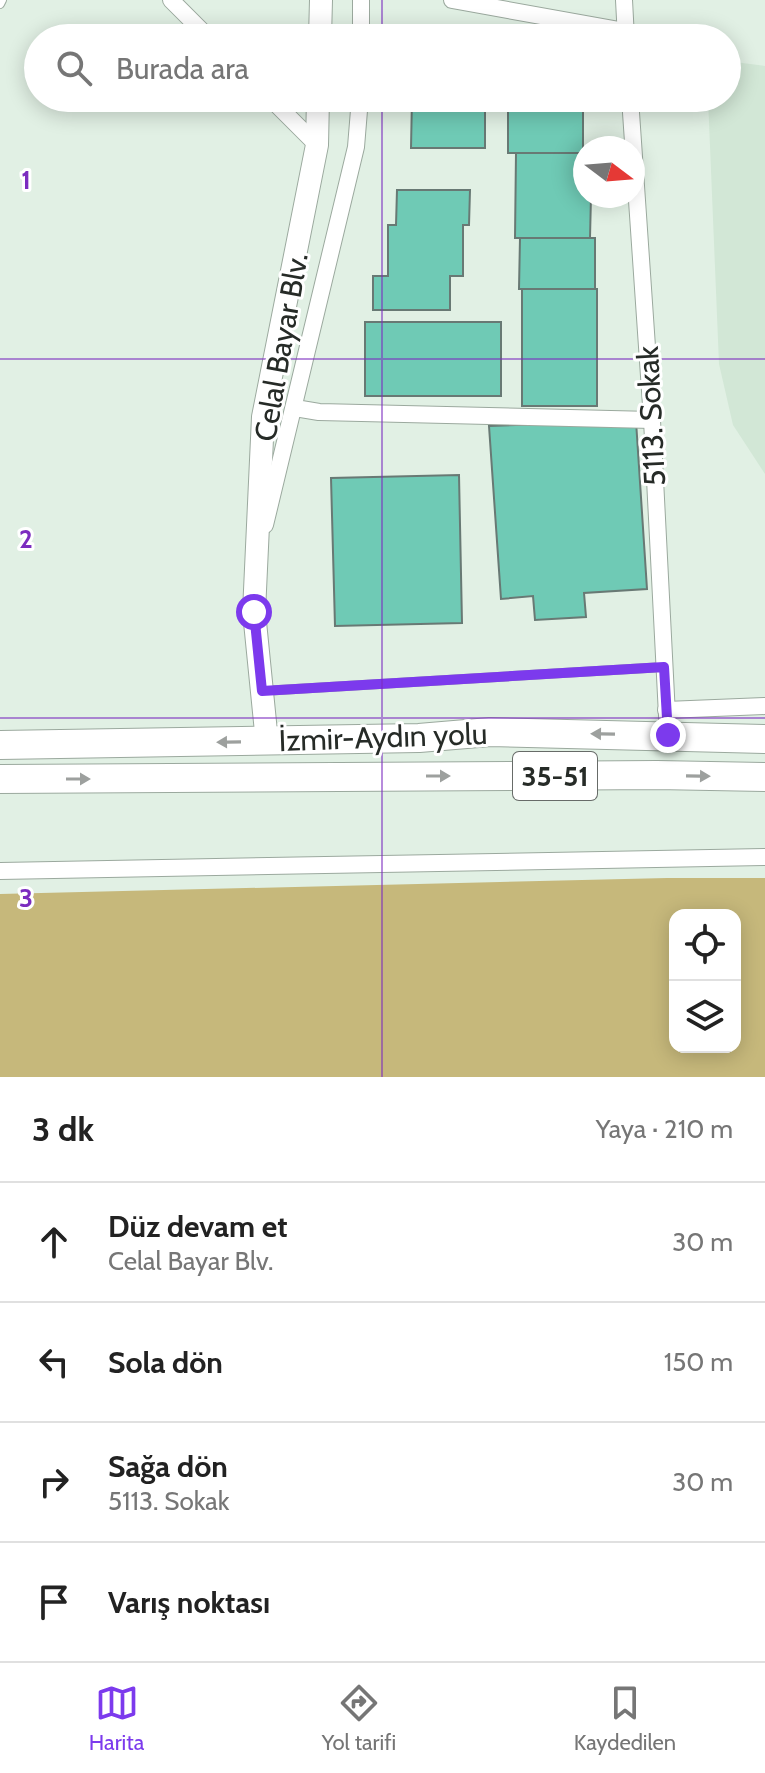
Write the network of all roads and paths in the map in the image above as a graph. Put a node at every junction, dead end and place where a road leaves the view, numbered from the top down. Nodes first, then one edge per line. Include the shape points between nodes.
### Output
1 (171, 0) edge
2 (321, 0) edge
3 (361, 0) edge
4 (452, 0) edge
5 (624, 0) edge
6 (195, 24) edge
7 (320, 24) edge
8 (361, 24) edge
9 (571, 24) edge
10 (625, 24) edge
11 (284, 112) edge
12 (318, 112) edge
13 (359, 112) edge
14 (631, 112) edge
15 (317, 145) junction
16 (295, 408) junction
17 (652, 420) junction
18 (256, 559) junction
19 (664, 667) junction
20 (262, 691) junction
21 (765, 706) edge
22 (667, 722) junction
23 (765, 736) edge
24 (267, 742) junction
25 (0, 745) edge
26 (765, 777) edge
27 (0, 779) edge
28 (765, 857) edge
29 (0, 871) edge

1 - 6 street
2 - 7 street
3 - 8 street
4 - 9 street
5 - 10 street
11 - 15 street
12 - 15 street, Celal Bayar Blv.
13 - 16 street via 356,147
14 - 17 street, 5113. Sokak
15 - 18 street, Celal Bayar Blv. via 263,417
16 - 17 street
16 - 18 street
17 - 19 street, 5113. Sokak
18 - 20 street, Celal Bayar Blv. via 254,612
19 - 20 lane
19 - 22 street, 5113. Sokak
20 - 24 street, Celal Bayar Blv.
21 - 22 street
22 - 23 highway, İzmir-Aydın yolu / 35-51 via 725,738
22 -> 24 highway, İzmir-Aydın yolu / 35-51
24 -> 25 highway, İzmir-Aydın yolu / 35-51
27 -> 26 highway, İzmir-Aydın yolu / 35-51
28 - 29 street

